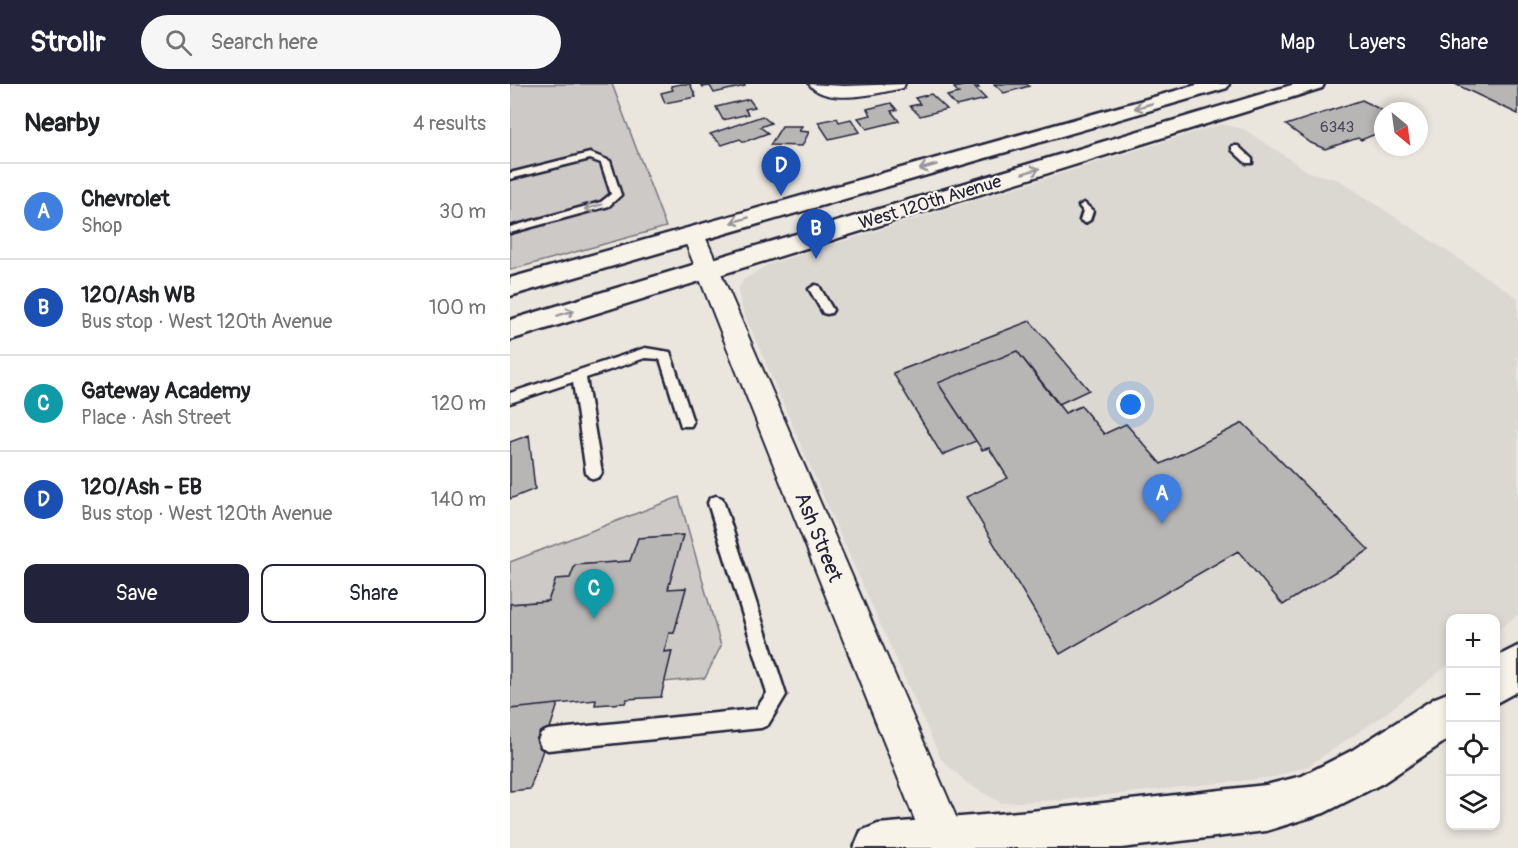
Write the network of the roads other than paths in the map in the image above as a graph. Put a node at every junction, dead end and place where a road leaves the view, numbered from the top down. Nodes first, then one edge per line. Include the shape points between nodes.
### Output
1 (897, 84) edge
2 (1220, 84) edge
3 (1257, 84) edge
4 (1316, 84) edge
5 (816, 90) edge
6 (1232, 117) junction
7 (1235, 148) dead end
8 (1249, 161) dead end
9 (510, 176) edge
10 (1084, 206) dead end
11 (1085, 220) dead end
12 (510, 230) edge
13 (693, 234) junction
14 (708, 270) junction
15 (510, 286) edge
16 (815, 289) dead end
17 (827, 310) dead end
18 (510, 330) edge
19 (579, 375) junction
20 (510, 398) edge
21 (686, 422) dead end
22 (594, 473) dead end
23 (716, 503) dead end
24 (1518, 666) edge
25 (1500, 679) edge
26 (1446, 716) edge
27 (548, 740) dead end
28 (945, 842) junction
29 (878, 848) edge

1 - 5 street via 853,91
2 -> 13 main road, West 120th Avenue
3 - 6 main road via 1226,100 1223,105
4 - 6 main road, West 120th Avenue
14 -> 6 main road, West 120th Avenue
7 - 8 lane
9 -> 12 lane via 590,156 605,160 616,195 605,204
10 - 11 lane via 1088,211
13 - 14 street, Ash Street
13 - 15 main road, West 120th Avenue
18 -> 14 main road, West 120th Avenue
14 - 28 street, Ash Street
16 - 17 lane
19 - 20 lane
19 - 21 lane via 645,353 665,355
19 - 22 lane
23 - 27 lane via 777,695 761,718
24 - 25 main road
26 - 28 main road via 1367,767 1308,797 1266,808
28 - 29 main road

